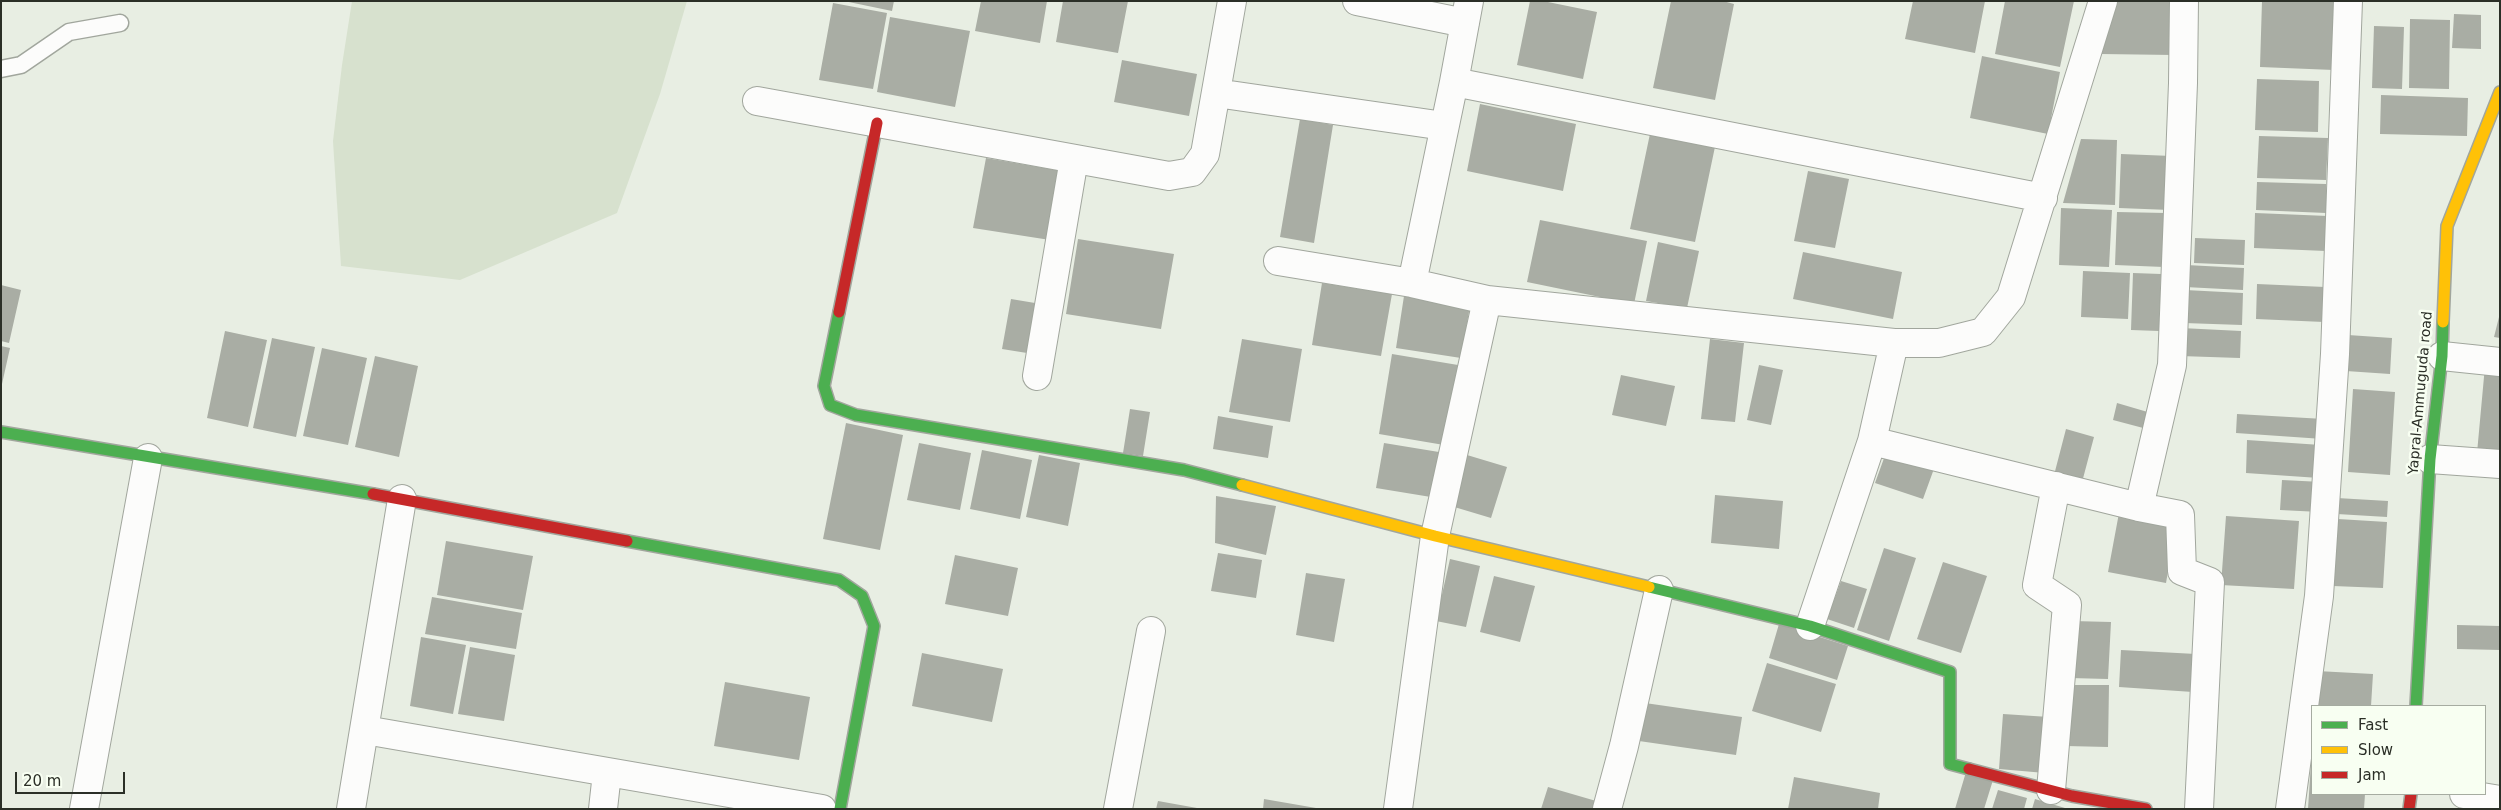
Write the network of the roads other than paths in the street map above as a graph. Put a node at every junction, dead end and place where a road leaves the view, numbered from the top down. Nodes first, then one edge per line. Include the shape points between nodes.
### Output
1 (1232, 1) edge
2 (1357, 1) edge
3 (2103, 1) edge
4 (2184, 1) edge
5 (2348, 1) edge
6 (1467, 12) edge
7 (120, 23) dead end
8 (1, 69) edge
9 (1454, 82) junction
10 (2500, 92) edge
11 (1216, 93) junction
12 (757, 101) dead end
13 (877, 124) junction
14 (1444, 126) junction
15 (1074, 159) junction
16 (2042, 198) junction
17 (1278, 261) dead end
18 (1412, 283) junction
19 (1487, 300) junction
20 (1894, 343) junction
21 (2442, 356) junction
22 (2500, 362) edge
23 (1037, 376) dead end
24 (1, 432) edge
25 (1872, 441) junction
26 (148, 458) junction
27 (2430, 459) junction
28 (2500, 464) edge
29 (2056, 486) junction
30 (402, 499) junction
31 (2139, 507) junction
32 (1435, 536) junction
33 (1659, 590) junction
34 (1810, 626) junction
35 (1151, 631) dead end
36 (2416, 705) edge
37 (365, 730) junction
38 (607, 773) junction
39 (2411, 795) edge
40 (2470, 795) edge
41 (2066, 798) edge
42 (2500, 800) edge
43 (84, 809) edge
44 (351, 809) edge
45 (603, 809) edge
46 (822, 809) edge
47 (840, 809) edge
48 (1118, 809) edge
49 (1398, 809) edge
50 (1607, 809) edge
51 (2146, 809) edge
52 (2199, 809) edge
53 (2290, 809) edge
54 (2409, 809) edge

1 - 11 street
2 - 6 street
3 - 16 street
4 - 31 street via 2172,365
5 - 53 street via 2335,354 2320,586
6 - 9 street
7 - 8 lane via 70,32 21,65
9 - 14 street
9 - 16 street
10 - 21 street, Yapral-Ammuguda road via 2447,226
11 - 14 street
11 - 15 street via 1205,154 1192,172 1169,176
12 - 13 street
13 - 15 street
13 - 32 street via 824,386 830,405 856,415 1184,470
14 - 18 street
15 - 23 street
16 - 20 street via 2011,296 1983,332 1938,343
17 - 18 street
18 - 19 street
19 - 20 street
19 - 32 street
20 - 25 street
21 - 22 street
21 - 27 street, Yapral-Ammuguda road
24 - 26 street
25 - 29 street
25 - 34 street
26 - 30 street
26 - 43 street
27 - 28 street
27 - 36 street, Yapral-Ammuguda road
29 - 31 street
29 - 41 street via 2037,585 2067,605
30 - 37 street
30 - 47 street via 839,580 862,596 874,626
31 - 52 street via 2180,515 2182,571 2210,582
32 - 33 street
32 - 49 street
33 - 34 street
33 - 50 street
34 - 41 street via 1950,672 1950,764
35 - 48 street
37 - 38 street
37 - 44 street
38 - 45 street
38 - 46 street
39 - 54 street
40 - 42 street
41 - 51 street

